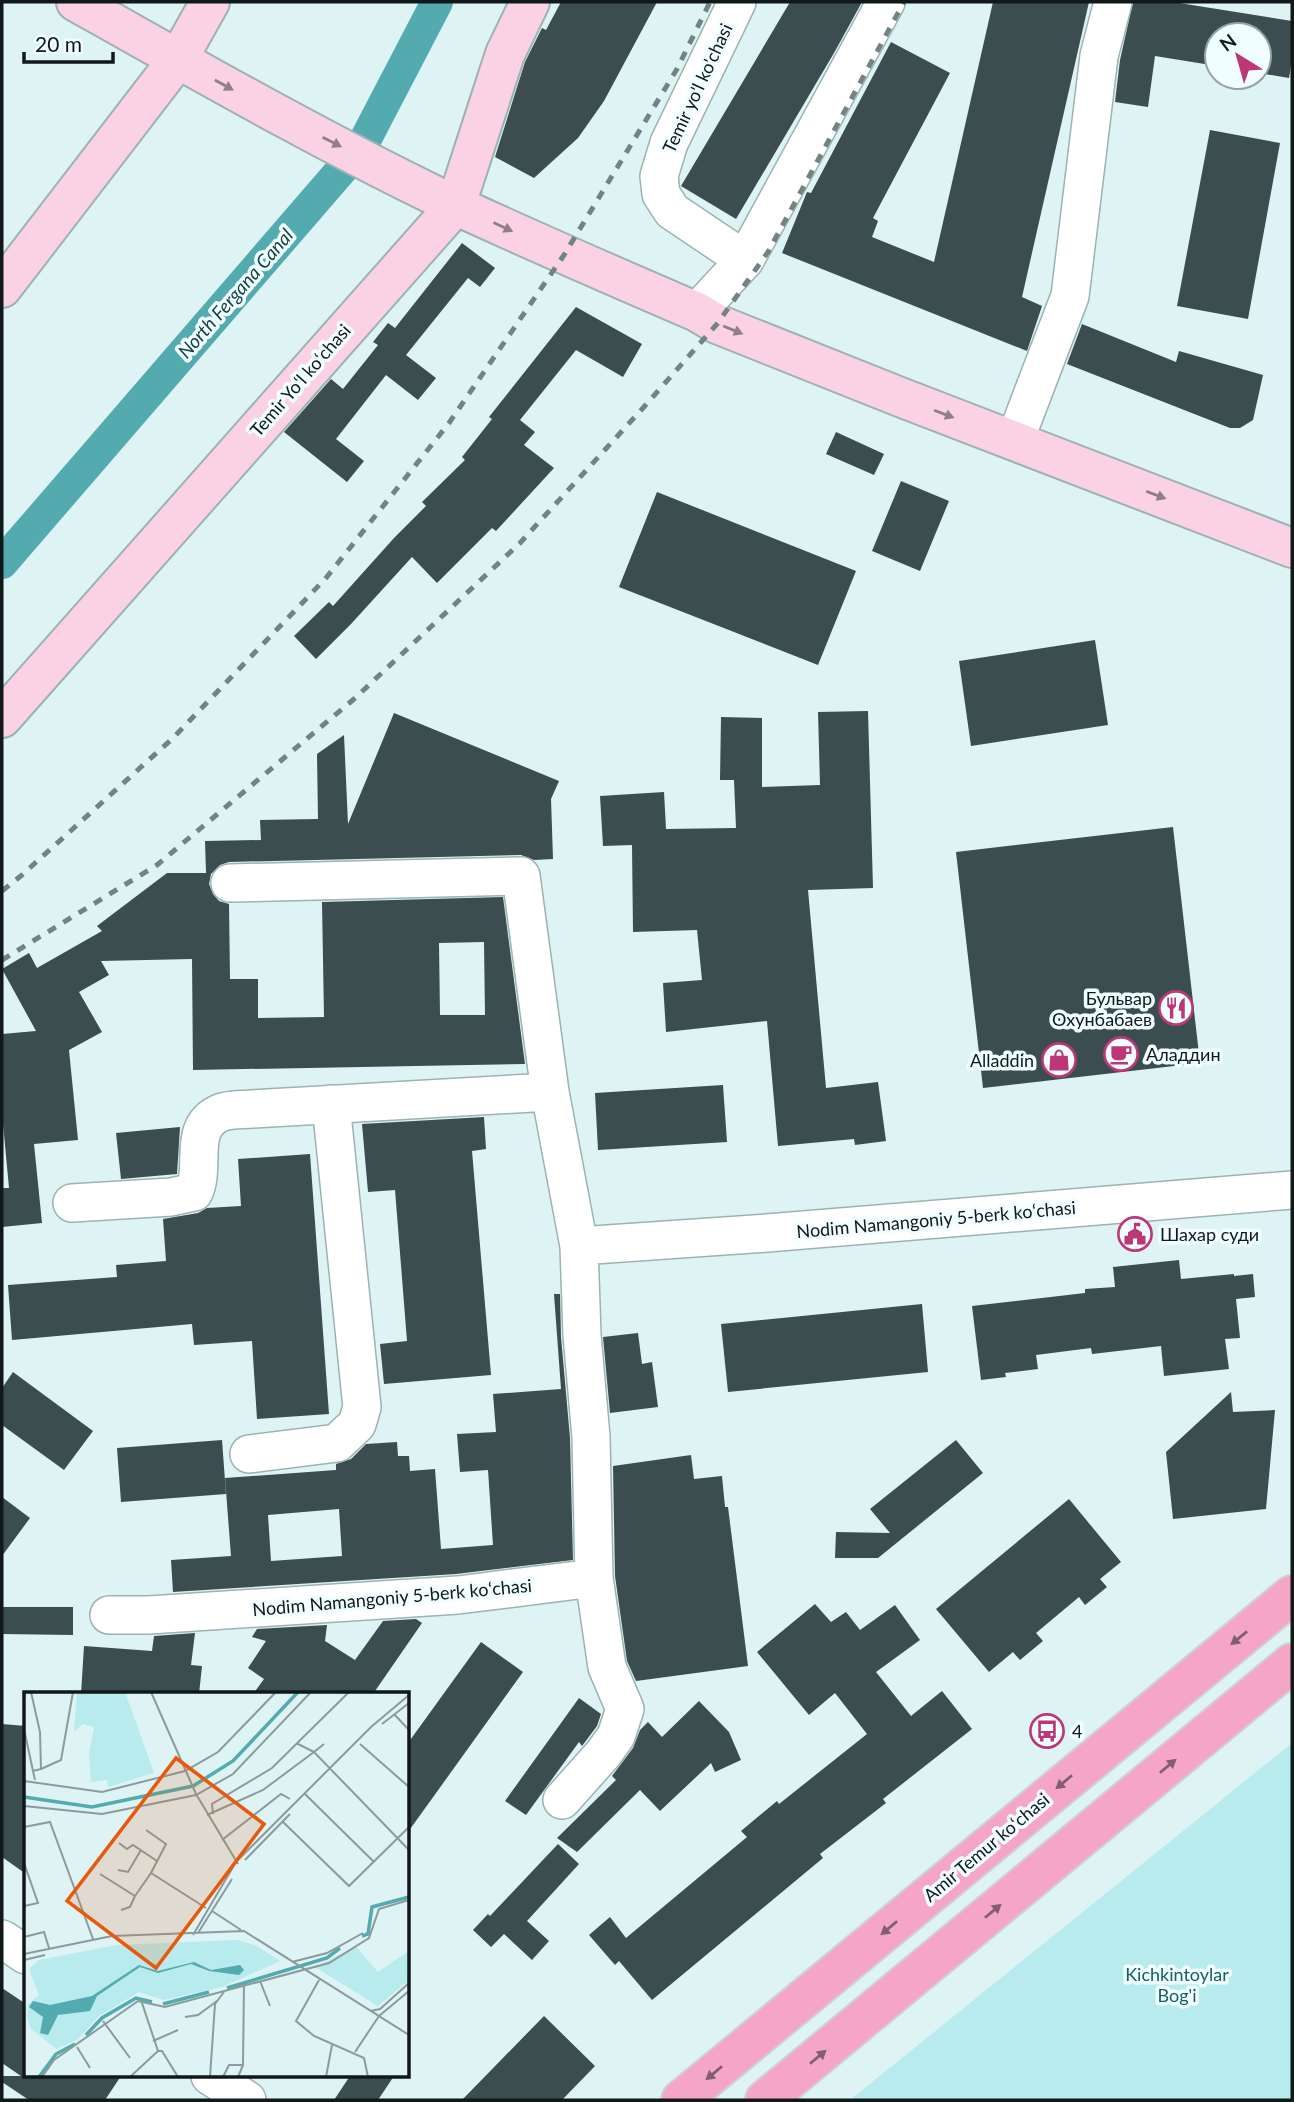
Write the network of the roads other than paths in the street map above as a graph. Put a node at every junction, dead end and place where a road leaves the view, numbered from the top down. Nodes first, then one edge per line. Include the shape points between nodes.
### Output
1 (76, 2) edge
2 (210, 2) edge
3 (530, 2) edge
4 (737, 2) edge
5 (886, 2) edge
6 (1113, 2) edge
7 (178, 59) junction
8 (448, 201) junction
9 (745, 260) junction
10 (2, 288) edge
11 (697, 312) junction
12 (1015, 440) junction
13 (1292, 548) edge
14 (2, 718) edge
15 (230, 883) dead end
16 (550, 1091) junction
17 (331, 1104) junction
18 (1292, 1190) edge
19 (72, 1203) dead end
20 (579, 1246) junction
21 (249, 1454) dead end
22 (594, 1578) junction
23 (1292, 1595) edge
24 (110, 1615) dead end
25 (1292, 1663) edge
26 (562, 1800) dead end
27 (2, 1938) edge
28 (24, 1954) edge
29 (213, 2078) edge
30 (247, 2100) edge
31 (681, 2100) edge
32 (765, 2100) edge

1 - 7 main road
2 - 7 main road
3 - 8 main road, Temir Yoʻl koʻchasi
4 - 9 street, Temir yo'l ko'chasi via 669,143 659,176 661,194 672,211
5 - 9 street
6 - 12 street via 1099,56 1070,296
7 -> 8 main road
7 - 10 main road
8 -> 11 main road
8 - 14 main road, Temir Yoʻl koʻchasi
9 - 11 street
11 -> 12 main road via 826,368
12 -> 13 main road
15 - 16 street via 520,877
16 - 17 street
16 - 20 street
17 - 19 street via 220,1113 207,1123 199,1139 199,1182 194,1192
17 - 21 street via 362,1407 357,1424 337,1443
18 - 20 street, Nodim Namangoniy 5-berk koʻchasi
20 - 22 street
22 - 24 street, Nodim Namangoniy 5-berk koʻchasi via 458,1595
22 - 26 street via 607,1667 625,1709 616,1736
23 -> 31 main road, Amir Temur koʻchasi
32 -> 25 main road
27 - 28 street
29 - 30 street

